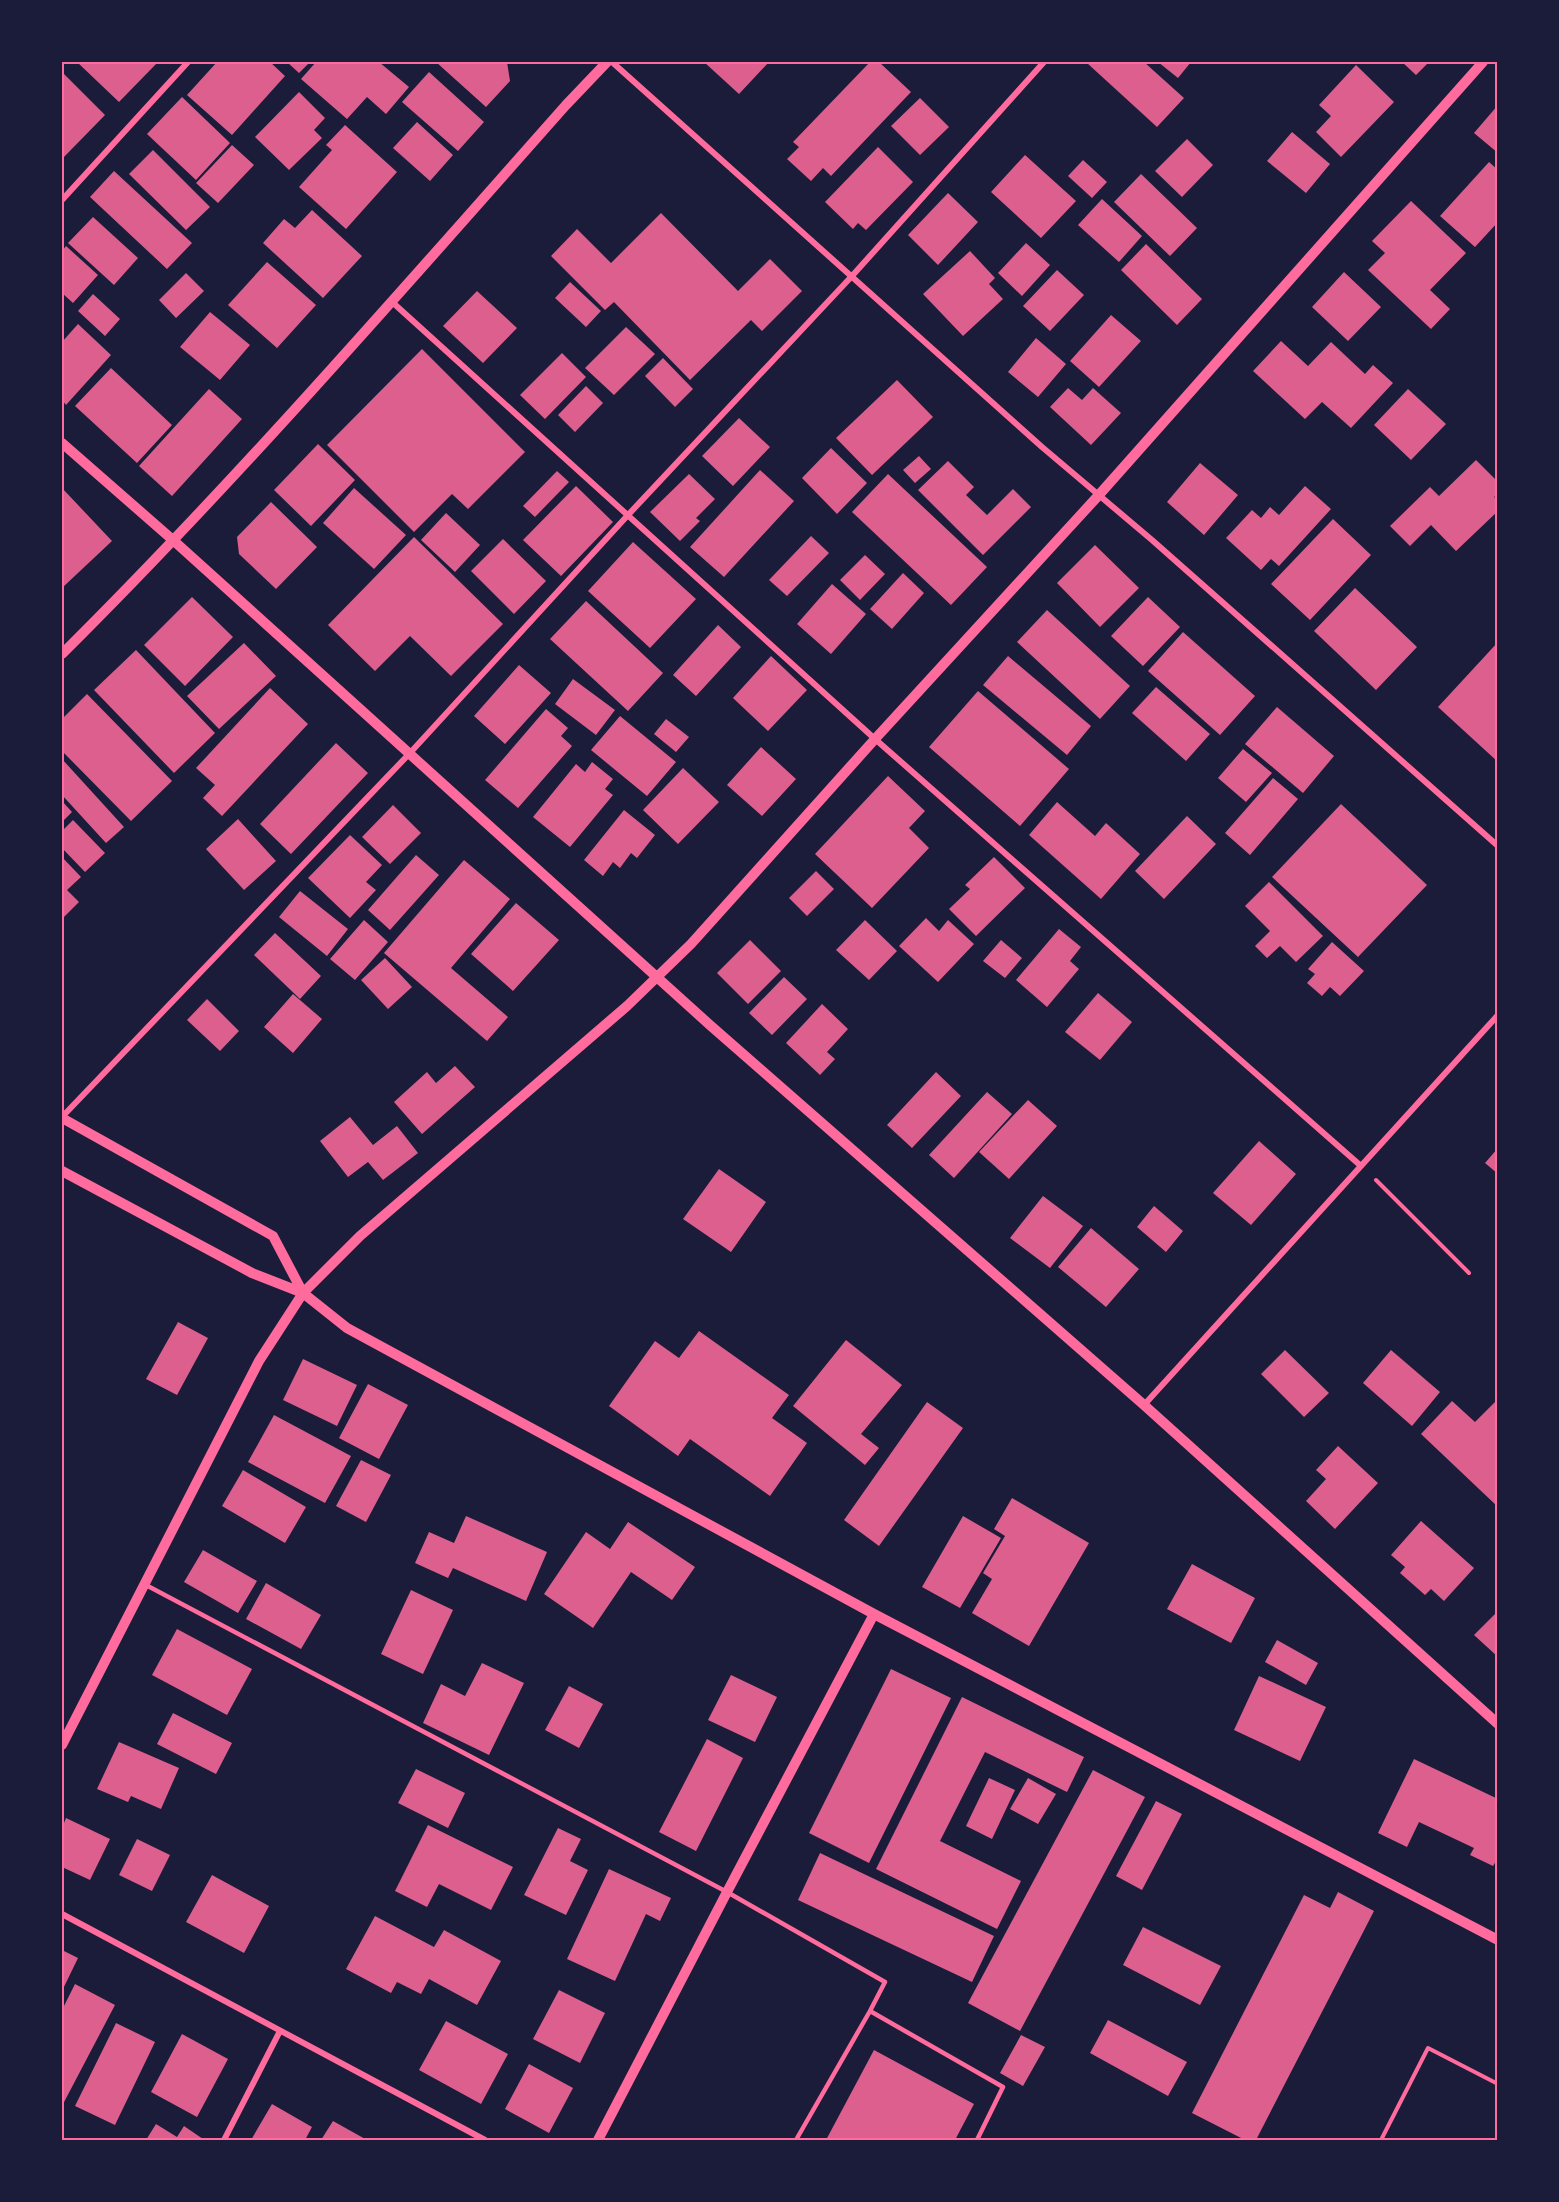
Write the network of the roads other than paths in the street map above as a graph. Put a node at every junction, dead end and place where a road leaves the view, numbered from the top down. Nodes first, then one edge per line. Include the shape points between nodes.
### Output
1 (188, 62) edge
2 (607, 62) edge
3 (612, 62) edge
4 (1044, 62) edge
5 (1483, 62) edge
6 (62, 200) edge
7 (852, 276) junction
8 (391, 301) junction
9 (62, 443) edge
10 (1098, 496) junction
11 (628, 515) junction
12 (174, 541) junction
13 (62, 654) edge
14 (875, 739) junction
15 (410, 753) junction
16 (1497, 846) edge
17 (658, 977) junction
18 (1497, 1015) edge
19 (62, 1117) edge
20 (1361, 1166) junction
21 (62, 1172) edge
22 (303, 1293) junction
23 (1144, 1405) junction
24 (144, 1584) junction
25 (874, 1614) junction
26 (1497, 1724) edge
27 (62, 1745) edge
28 (726, 1892) junction
29 (62, 1914) edge
30 (1497, 1940) edge
31 (870, 2011) junction
32 (280, 2031) junction
33 (224, 2140) edge
34 (485, 2140) edge
35 (598, 2140) edge
36 (796, 2140) edge
37 (976, 2140) edge

1 - 6 street
2 - 8 street
3 - 7 street
4 - 7 street
5 - 10 street
7 - 10 street
7 - 11 street
8 - 11 street
8 - 12 street
9 - 12 street
10 - 14 street
10 - 16 street
11 - 14 street
11 - 15 street
12 - 13 street
12 - 15 street
14 - 17 street
14 - 20 street
15 - 17 street
15 - 19 street
17 - 22 street via 360,1236
17 - 23 street
18 - 20 street
19 - 22 street via 273,1236
20 - 23 street
21 - 22 street via 252,1273
22 - 24 street via 259,1360
22 - 25 street via 347,1328
23 - 26 street
24 - 27 street
24 - 28 lane
25 - 28 street
25 - 30 street
28 - 31 lane via 885,1982
28 - 35 street
29 - 32 street
31 - 36 lane
31 - 37 lane via 1003,2086
32 - 33 street
32 - 34 street

